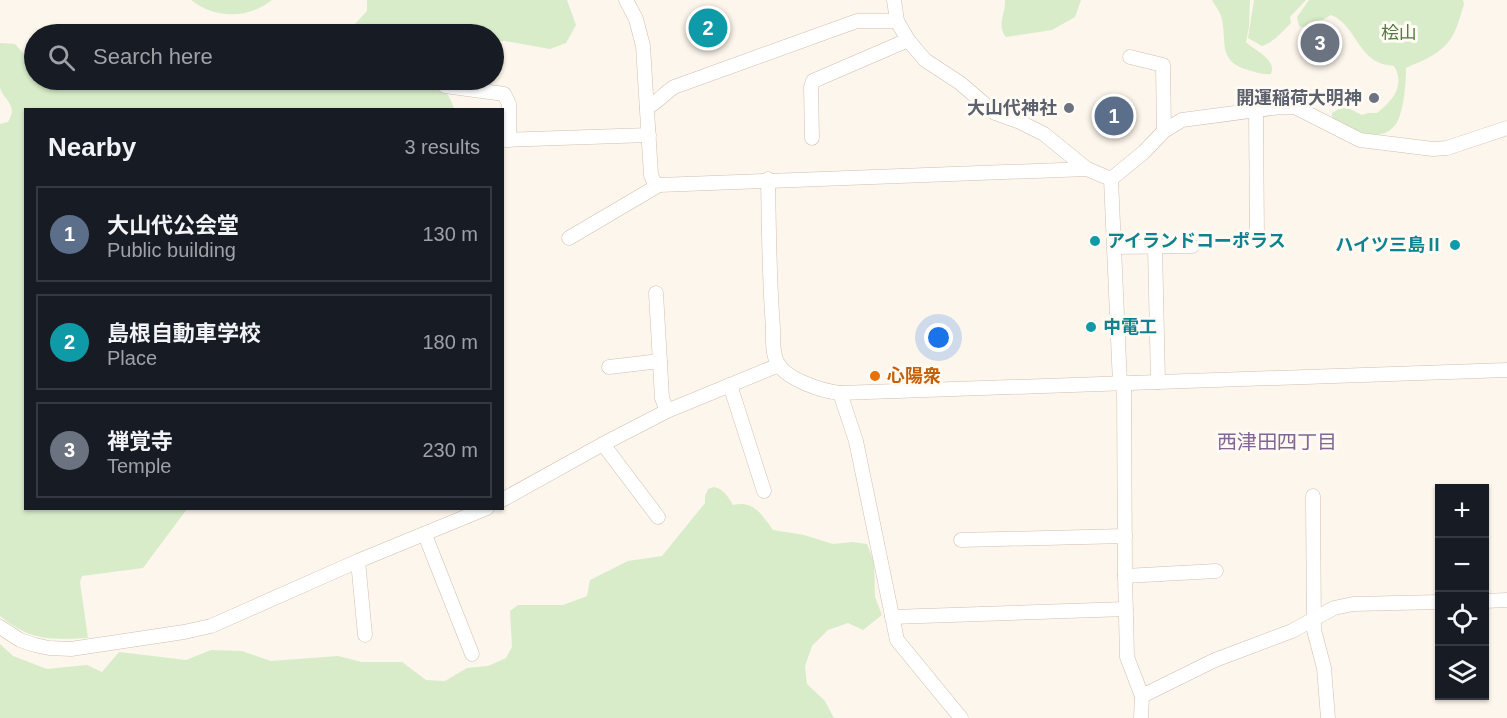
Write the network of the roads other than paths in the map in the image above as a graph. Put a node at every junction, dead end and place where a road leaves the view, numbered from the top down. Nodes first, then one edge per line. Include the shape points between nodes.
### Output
1 (626, 0) edge
2 (894, 0) edge
3 (897, 21) junction
4 (908, 40) junction
5 (1130, 57) dead end
6 (474, 90) edge
7 (647, 107) junction
8 (1256, 110) junction
9 (1507, 128) edge
10 (1164, 131) junction
11 (649, 135) junction
12 (812, 138) dead end
13 (506, 140) edge
14 (1087, 169) junction
15 (768, 179) junction
16 (1111, 179) junction
17 (659, 185) junction
18 (569, 238) dead end
19 (1257, 240) dead end
20 (1192, 246) dead end
21 (1114, 247) junction
22 (1155, 247) junction
23 (656, 293) dead end
24 (660, 362) junction
25 (778, 365) junction
26 (609, 368) dead end
27 (1507, 370) edge
28 (1158, 382) junction
29 (1122, 384) junction
30 (730, 385) junction
31 (840, 393) junction
32 (667, 411) junction
33 (603, 444) junction
34 (764, 491) dead end
35 (1313, 496) dead end
36 (504, 499) edge
37 (482, 510) edge
38 (658, 516) dead end
39 (425, 535) junction
40 (1125, 536) junction
41 (961, 540) dead end
42 (358, 561) junction
43 (1216, 571) dead end
44 (1125, 576) junction
45 (1507, 600) edge
46 (1489, 601) edge
47 (1435, 602) edge
48 (1126, 609) junction
49 (892, 617) junction
50 (1313, 619) junction
51 (0, 627) edge
52 (365, 635) dead end
53 (472, 654) dead end
54 (1142, 696) junction
55 (961, 718) edge
56 (1141, 718) edge
57 (1328, 718) edge

1 - 7 street via 641,32
2 - 3 street
3 - 4 street
3 - 7 street via 857,21 674,87
4 - 12 street via 813,81
4 - 14 street via 925,60 995,113 1044,134
5 - 10 street via 1163,65
6 - 13 street via 504,94 508,100
7 - 11 street
8 - 9 street via 1295,108 1360,140 1433,149
8 - 10 street via 1190,118
8 - 19 street
10 - 16 street
11 - 13 street
11 - 17 street via 651,175
14 - 15 street
14 - 16 street
15 - 17 street
15 - 25 street via 771,302
16 - 21 street
17 - 18 street
20 - 22 street
21 - 22 street
21 - 29 street
22 - 28 street
23 - 24 street
24 - 26 street
24 - 32 street via 662,398
25 - 30 street
25 - 31 street via 810,385
27 - 28 street
28 - 29 street
29 - 31 street
29 - 40 street
30 - 32 street
30 - 34 street
31 - 49 street via 856,441
32 - 33 street
33 - 36 street
33 - 38 street
35 - 50 street
37 - 39 street
39 - 42 street
39 - 53 street
40 - 41 street
40 - 44 street
42 - 51 street via 211,626 184,632 91,647 49,648 20,640
42 - 52 street
43 - 44 street
44 - 48 street
45 - 46 street
47 - 50 street via 1343,606
48 - 49 street
48 - 54 street via 1127,657
49 - 55 street via 897,640
50 - 54 street
50 - 57 street via 1325,672
54 - 56 street

